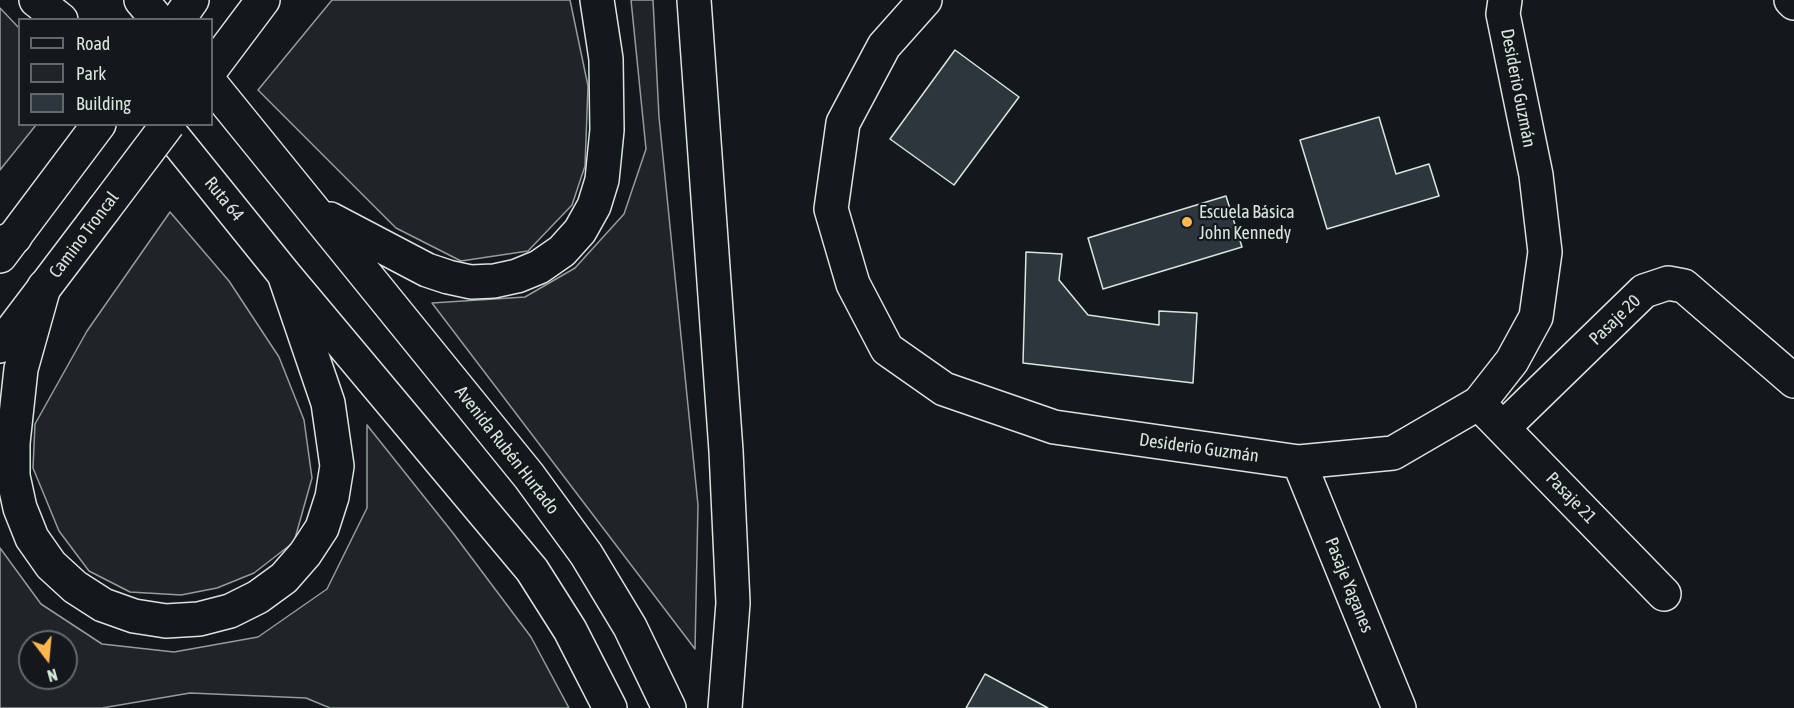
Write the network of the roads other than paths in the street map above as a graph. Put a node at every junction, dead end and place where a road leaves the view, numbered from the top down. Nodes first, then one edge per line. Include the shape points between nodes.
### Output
1 (36, 0) edge
2 (62, 0) edge
3 (263, 0) edge
4 (597, 0) edge
5 (694, 0) edge
6 (925, 0) edge
7 (1505, 0) edge
8 (58, 18) edge
9 (76, 18) edge
10 (219, 58) edge
11 (213, 86) edge
12 (98, 126) edge
13 (165, 126) edge
14 (166, 126) edge
15 (316, 212) junction
16 (5, 246) edge
17 (284, 274) junction
18 (44, 287) junction
19 (0, 346) edge
20 (1794, 381) edge
21 (1479, 403) junction
22 (1503, 428) junction
23 (1299, 462) junction
24 (1664, 594) dead end
25 (610, 708) edge
26 (669, 708) edge
27 (725, 708) edge
28 (1399, 708) edge

1 - 8 main road
2 - 9 main road
3 - 10 main road
4 - 15 main road via 606,59 607,130 602,180 580,231 562,251 517,276 471,282 427,270
5 - 27 main road via 733,603
6 - 23 main road, Desiderio Guzmán via 884,46 843,123 831,209 853,284 887,348 944,389 1054,427
7 - 21 main road, Desiderio Guzmán via 1503,14 1536,175 1545,252 1536,317 1512,361
11 - 15 main road
12 - 16 main road
13 - 17 main road, Ruta 64
14 - 18 main road, Camino Troncal, bridge
15 - 26 main road, Avenida Rubén Hurtado via 529,476 586,554 630,627
17 - 18 main road via 328,404 337,466 332,497 321,528 284,578 230,611 199,619 166,621 134,616 103,605 75,588 51,565 32,538 20,508 13,476 12,443 21,369
17 - 25 main road via 532,570 570,630
18 - 19 main road, Camino Troncal
20 - 22 main road, Pasaje 20 via 1684,286 1668,284 1644,291
21 - 22 main road, Pasaje 21
21 - 23 main road, Desiderio Guzmán via 1393,453
22 - 24 main road, Pasaje 21
23 - 28 main road, Pasaje Yaganes

